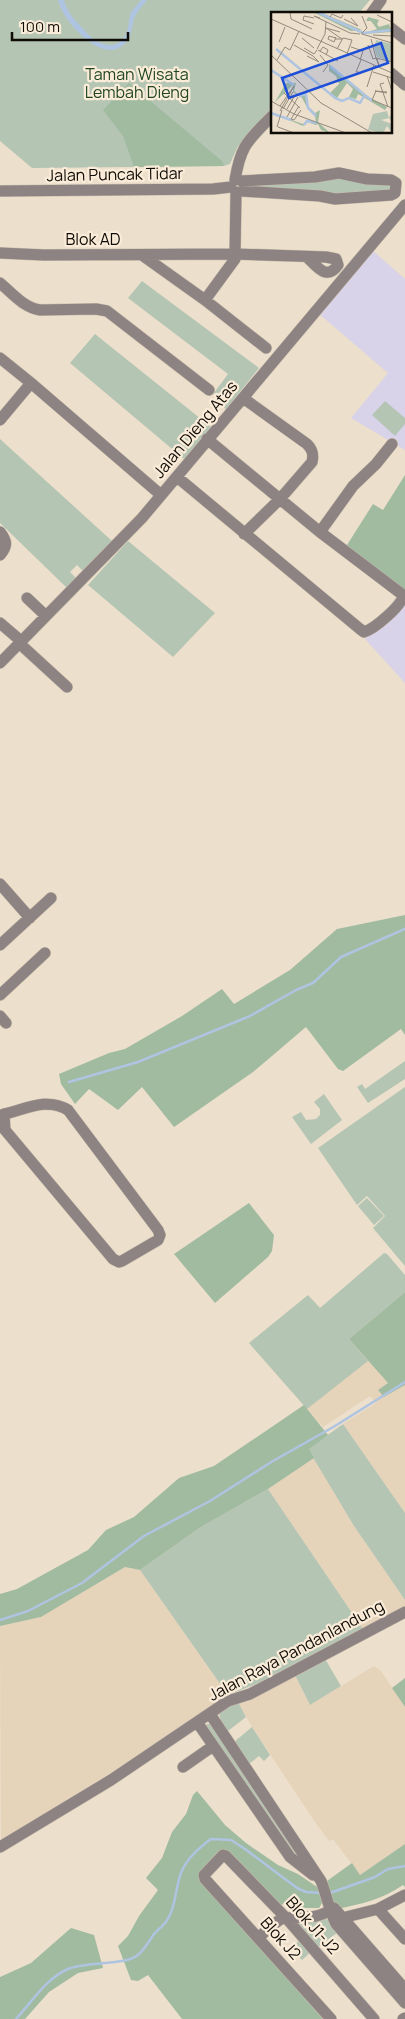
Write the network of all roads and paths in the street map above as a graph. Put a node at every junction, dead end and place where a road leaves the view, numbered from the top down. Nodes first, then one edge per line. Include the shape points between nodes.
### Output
1 (381, 0) edge
2 (373, 12) edge
3 (392, 29) edge
4 (405, 39) edge
5 (392, 74) edge
6 (405, 85) edge
7 (268, 126) edge
8 (237, 186) junction
9 (0, 192) edge
10 (405, 205) edge
11 (235, 249) junction
12 (0, 253) edge
13 (142, 255) junction
14 (307, 257) dead end
15 (0, 283) edge
16 (205, 300) junction
17 (266, 348) dead end
18 (0, 358) edge
19 (30, 383) junction
20 (209, 390) dead end
21 (243, 398) junction
22 (0, 420) edge
23 (207, 439) junction
24 (392, 444) dead end
25 (177, 477) junction
26 (161, 495) junction
27 (280, 499) junction
28 (0, 532) edge
29 (320, 532) junction
30 (244, 534) junction
31 (0, 555) edge
32 (27, 598) dead end
33 (46, 616) junction
34 (0, 623) edge
35 (20, 642) junction
36 (1, 659) edge
37 (67, 688) dead end
38 (0, 884) edge
39 (51, 898) dead end
40 (30, 918) junction
41 (0, 945) edge
42 (45, 953) dead end
43 (0, 995) edge
44 (2, 1114) edge
45 (3, 1132) edge
46 (405, 1612) edge
47 (203, 1718) junction
48 (213, 1746) junction
49 (183, 1767) dead end
50 (0, 1847) edge
51 (205, 1880) joint
52 (322, 1885) junction
53 (405, 1895) edge
54 (330, 1906) junction
55 (378, 1909) junction
56 (342, 1918) junction
57 (287, 1919) junction
58 (259, 1937) junction
59 (405, 1939) edge
60 (405, 1990) edge
61 (405, 2003) edge
62 (331, 2019) edge
63 (374, 2019) edge

1 - 2 street
3 - 4 street
5 - 6 street
7 - 8 street via 247,142 241,151
8 - 8 street via 345,174 391,180 396,183 397,190 391,195 344,200
8 - 9 street, Jalan Puncak Tidar
8 - 11 street
10 - 21 street, Jalan Dieng Atas
11 - 13 street, Blok AD
11 - 14 street, Blok AD
11 - 16 street via 235,259
12 - 13 street, Blok AD
13 - 16 street, Blok AD
15 - 20 street via 24,306 32,309 107,311
16 - 17 street, Blok AD
18 - 19 street
19 - 22 street
19 - 26 street
21 - 23 street, Jalan Dieng Atas
21 - 27 street via 307,444 313,452 312,462
23 - 25 street, Jalan Dieng Atas
23 - 27 street
24 - 29 street via 353,486
25 - 26 street, Jalan Dieng Atas
25 - 30 street
26 - 33 street, Jalan Dieng Atas
27 - 29 street
27 - 30 street
28 - 31 street via 6,544
29 - 30 street via 403,595 402,602 372,629 364,632
32 - 33 street
33 - 35 street, Jalan Dieng Atas
34 - 35 street
35 - 36 street, Jalan Dieng Atas
35 - 37 street
38 - 40 street
39 - 40 street
40 - 41 street
42 - 43 street
44 - 45 street
44 - 45 street via 49,1104 68,1110 158,1230 158,1240 122,1261 116,1261
46 - 47 street, Jalan Raya Pandanlandung via 250,1694 228,1701
47 - 48 street
47 - 50 street, Jalan Raya Pandanlandung
47 - 52 street
48 - 49 street
48 - 52 street via 290,1857
51 - 57 street, Blok J1-J2 via 204,1875 223,1855 226,1856
51 - 58 street, Blok J2
52 - 54 street
53 - 55 street
54 - 56 street
54 - 57 street via 314,1917
54 - 61 street via 340,1929
55 - 56 street
55 - 59 street
56 - 60 street
57 - 58 street via 282,1919
57 - 63 street, Blok J1-J2
58 - 62 street, Blok J2

